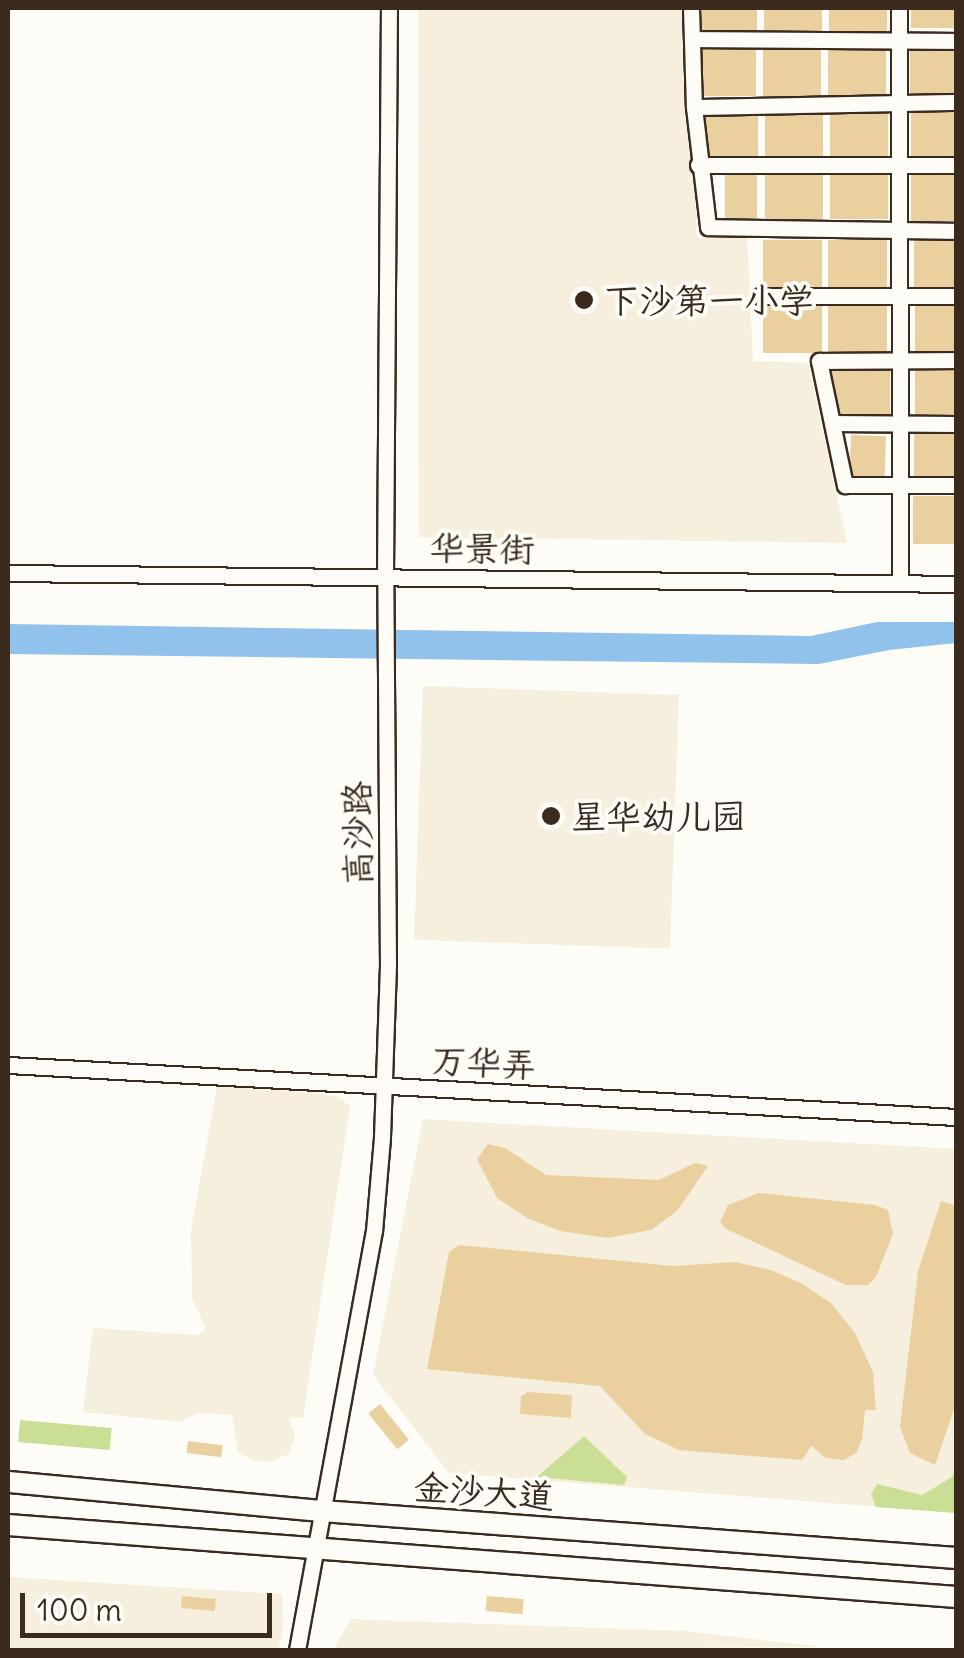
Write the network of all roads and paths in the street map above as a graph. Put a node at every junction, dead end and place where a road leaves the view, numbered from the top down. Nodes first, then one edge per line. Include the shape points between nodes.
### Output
1 (390, 8) edge
2 (692, 8) edge
3 (899, 8) edge
4 (692, 40) junction
5 (899, 41) junction
6 (956, 41) edge
7 (899, 102) junction
8 (956, 102) edge
9 (694, 107) junction
10 (698, 165) junction
11 (899, 165) junction
12 (956, 165) edge
13 (900, 231) junction
14 (956, 232) edge
15 (900, 295) junction
16 (760, 296) dead end
17 (956, 296) edge
18 (900, 360) junction
19 (956, 360) edge
20 (832, 423) junction
21 (900, 424) junction
22 (956, 424) edge
23 (900, 484) junction
24 (956, 484) edge
25 (8, 573) edge
26 (385, 577) junction
27 (900, 583) junction
28 (956, 584) edge
29 (8, 1066) edge
30 (384, 1087) junction
31 (956, 1117) edge
32 (8, 1482) edge
33 (322, 1511) junction
34 (8, 1525) edge
35 (319, 1548) junction
36 (956, 1558) edge
37 (956, 1597) edge
38 (298, 1650) edge

1 - 26 street, 高沙路
2 - 4 street
3 - 5 street
4 - 5 street
4 - 9 street
5 - 6 street
5 - 7 street
7 - 8 street
7 - 9 street
7 - 11 street
9 - 10 street
10 - 11 street
10 - 13 street via 708,227
11 - 12 street
11 - 13 street
13 - 14 street
13 - 15 street
15 - 16 street
15 - 17 street
15 - 18 street
18 - 19 street
18 - 20 street via 819,360
18 - 21 street
20 - 21 street
20 - 23 street via 845,486
21 - 22 street
21 - 23 street
23 - 24 street
23 - 27 street
25 - 26 street, 华景街
26 - 27 street, 华景街
26 - 30 street, 高沙路
27 - 28 street, 华景街
29 - 30 street, 万华弄
30 - 31 street, 万华弄
30 - 33 street, 高沙路 via 374,1232
32 - 33 main road, 金沙大道
33 - 35 street, 高沙路
33 - 36 main road, 金沙大道
34 - 35 main road, 金沙大道
35 - 37 main road, 金沙大道
35 - 38 street, 高沙路

